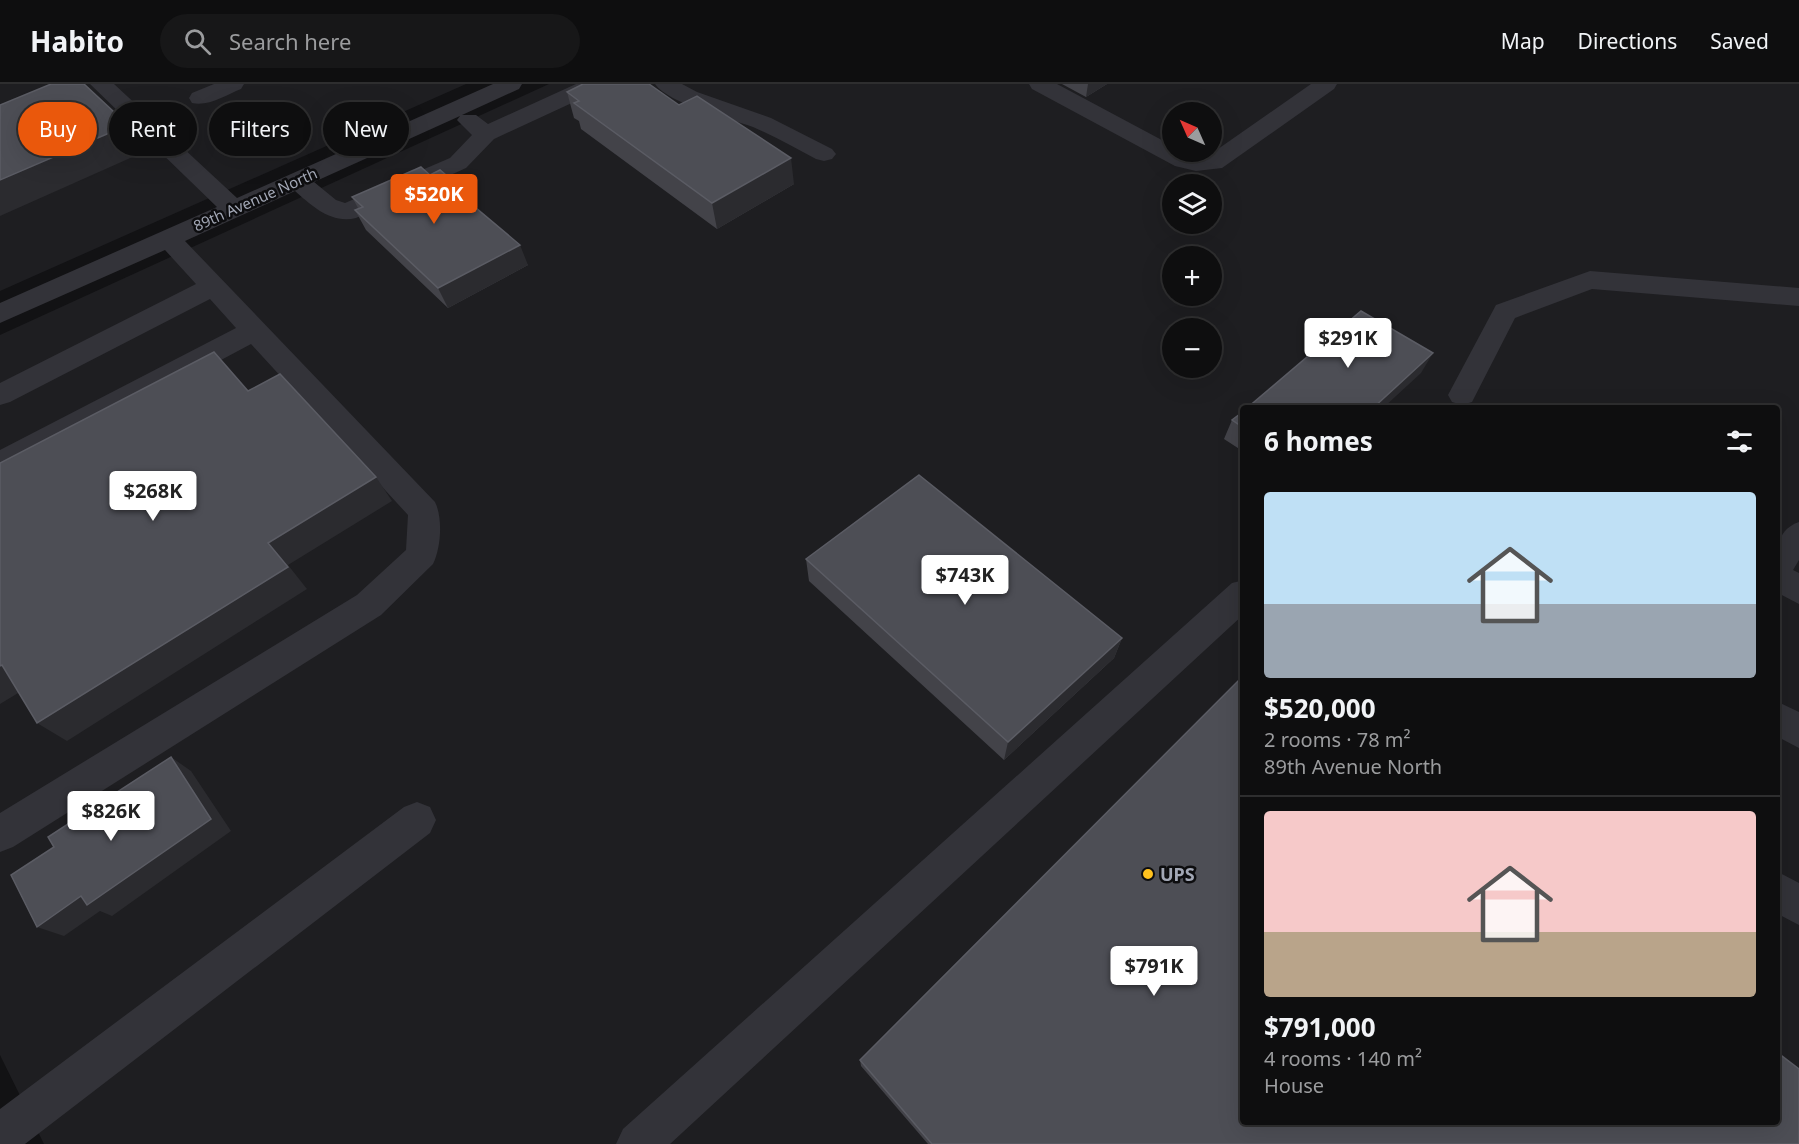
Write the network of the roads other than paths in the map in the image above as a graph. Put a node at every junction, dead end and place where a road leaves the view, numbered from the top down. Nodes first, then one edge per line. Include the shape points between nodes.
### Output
1 (100, 84) edge
2 (233, 84) edge
3 (511, 84) edge
4 (594, 84) edge
5 (666, 84) edge
6 (1040, 84) edge
7 (1326, 84) edge
8 (200, 98) dead end
9 (454, 110) junction
10 (486, 134) junction
11 (824, 154) dead end
12 (298, 180) junction
13 (234, 208) junction
14 (168, 238) junction
15 (213, 287) junction
16 (1799, 297) edge
17 (0, 314) edge
18 (254, 330) junction
19 (0, 395) edge
20 (1464, 404) edge
21 (0, 464) edge
22 (1799, 535) edge
23 (1780, 562) edge
24 (1780, 578) edge
25 (1799, 590) edge
26 (1240, 598) edge
27 (1780, 719) edge
28 (1799, 732) edge
29 (417, 820) dead end
30 (0, 834) edge
31 (1780, 892) edge
32 (1799, 906) edge
33 (0, 1136) edge
34 (642, 1142) edge

1 - 13 street
2 - 8 street
3 - 9 street, 89th Avenue North
4 - 10 street
5 - 11 street via 689,97 763,123
6 - 7 street via 1196,164 1214,163
9 - 10 street
9 - 12 street, 89th Avenue North
10 - 12 street via 458,164 347,212 327,206
12 - 13 street, 89th Avenue North
13 - 14 street, 89th Avenue North
14 - 15 street
14 - 17 street, 89th Avenue North
15 - 18 street
15 - 19 street
16 - 20 street via 1590,279 1504,312
18 - 21 street
18 - 30 street via 424,511 422,555 369,605
22 - 23 street
24 - 25 street
26 - 34 street
27 - 28 street
29 - 33 street
31 - 32 street

